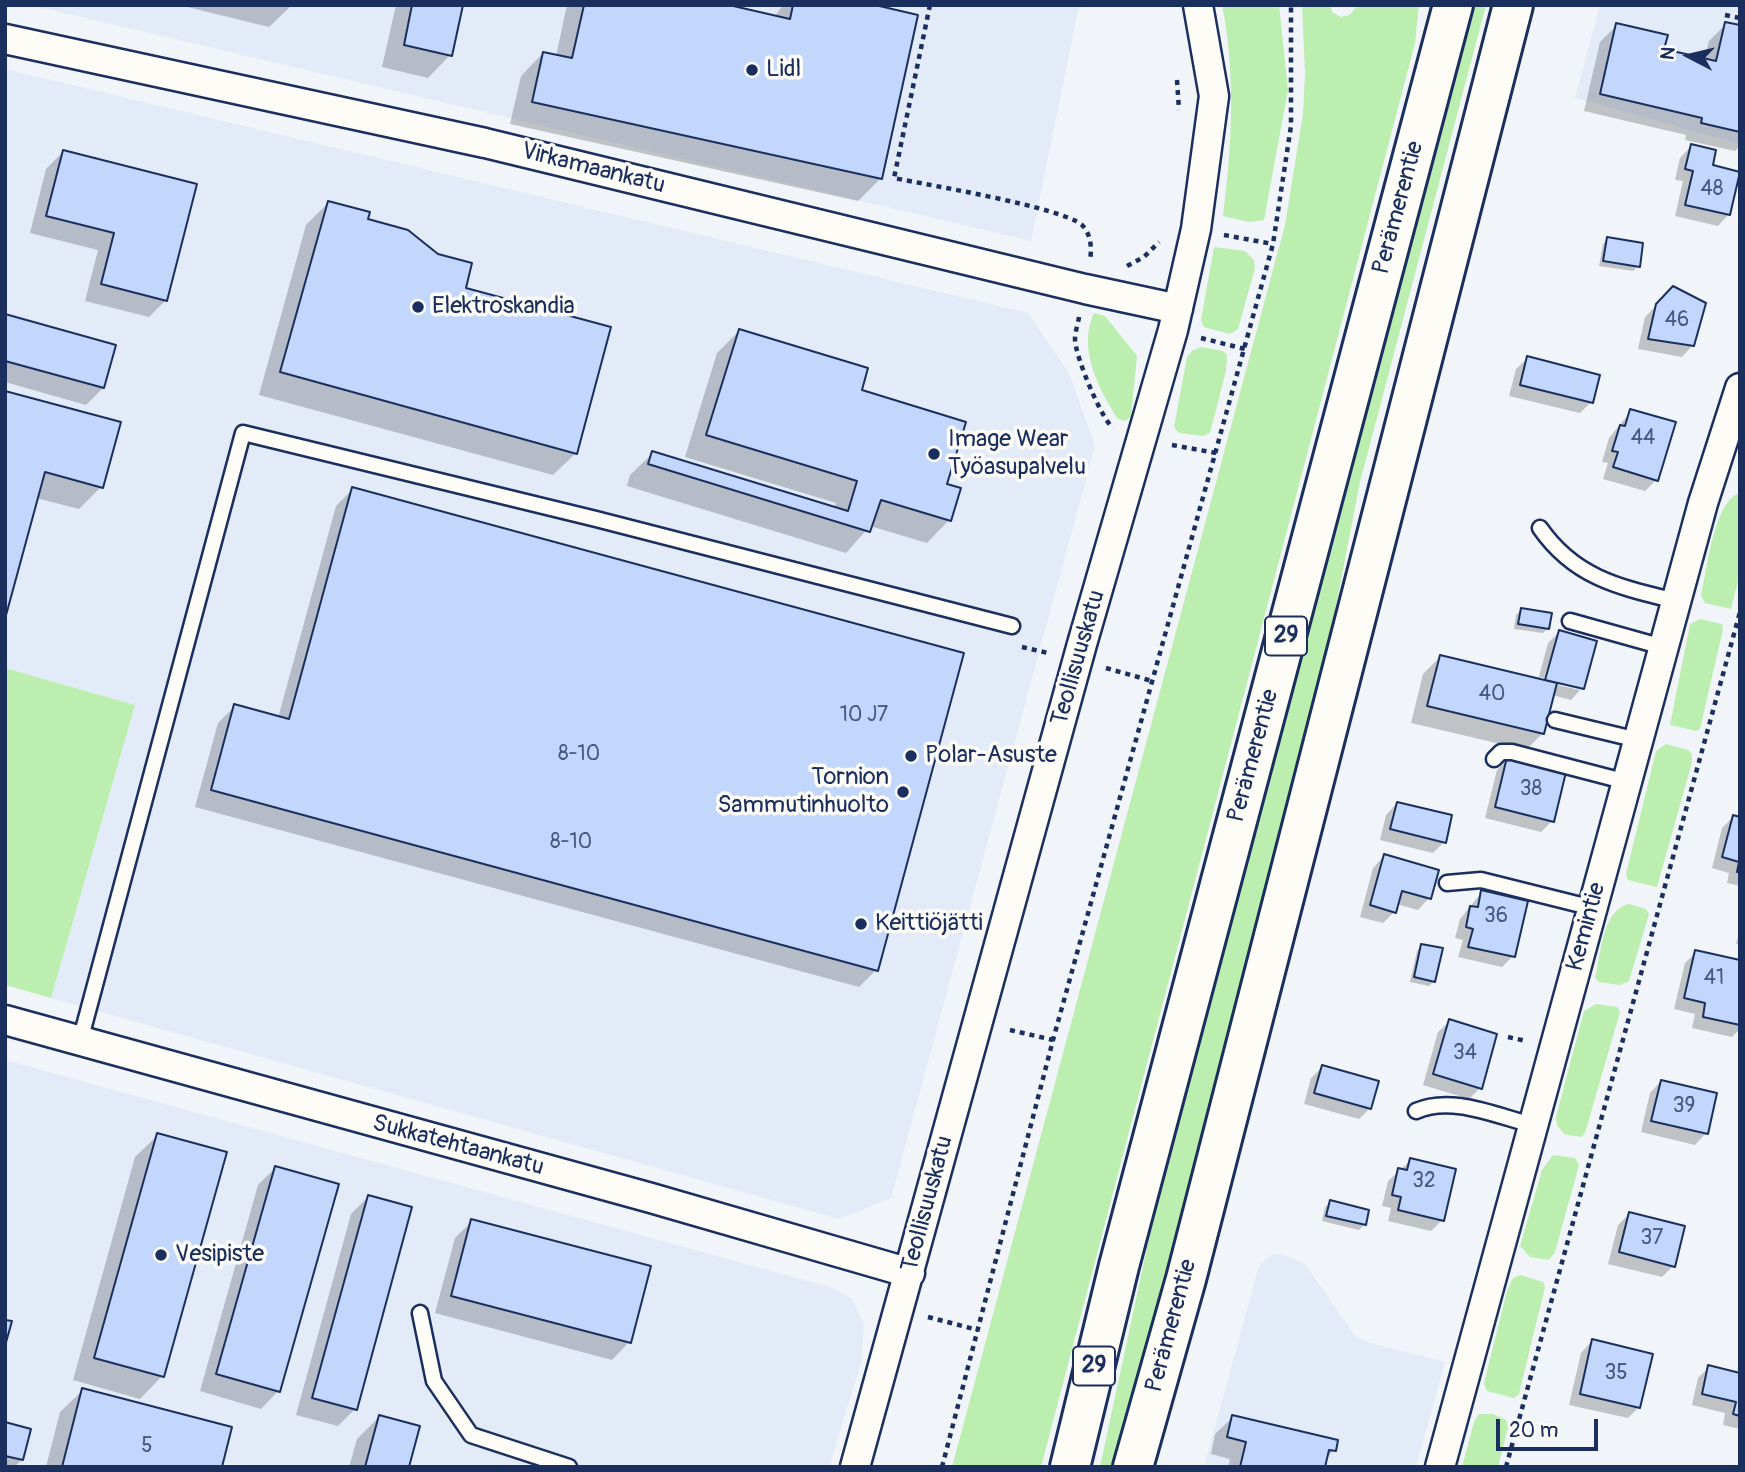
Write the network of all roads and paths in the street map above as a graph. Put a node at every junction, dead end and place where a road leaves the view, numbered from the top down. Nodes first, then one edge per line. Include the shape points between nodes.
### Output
1 (930, 5) edge
2 (1198, 5) edge
3 (1291, 5) edge
4 (1453, 5) edge
5 (1513, 5) edge
6 (1726, 15) dead end
7 (1740, 18) edge
8 (5, 39) edge
9 (1176, 72) dead end
10 (1179, 123) dead end
11 (1163, 234) dead end
12 (1219, 234) dead end
13 (1273, 244) junction
14 (1115, 268) dead end
15 (1090, 274) junction
16 (1175, 320) junction
17 (1245, 349) junction
18 (1740, 388) edge
19 (1120, 434) dead end
20 (1170, 445) dead end
21 (1216, 453) junction
22 (1539, 528) dead end
23 (1676, 601) junction
24 (1740, 611) edge
25 (1570, 621) dead end
26 (1012, 626) dead end
27 (1020, 646) dead end
28 (1663, 647) junction
29 (1056, 655) dead end
30 (1097, 666) dead end
31 (1152, 681) junction
32 (1555, 720) dead end
33 (1638, 740) junction
34 (1494, 759) dead end
35 (1627, 782) junction
36 (1447, 883) dead end
37 (1592, 908) junction
38 (5, 1020) edge
39 (1010, 1030) dead end
40 (1053, 1040) junction
41 (80, 1041) junction
42 (1416, 1111) dead end
43 (1533, 1125) junction
44 (910, 1273) junction
45 (898, 1309) junction
46 (420, 1314) dead end
47 (978, 1330) junction
48 (569, 1467) edge
49 (855, 1467) edge
50 (942, 1467) edge
51 (1070, 1467) edge
52 (1133, 1467) edge
53 (1440, 1467) edge
54 (1506, 1467) edge

1 - 15 path via 894,178 1056,214 1082,225 1092,246
2 - 16 street, Teollisuuskatu via 1214,96 1196,229
3 - 13 path via 1291,126
4 - 51 highway, Perämerentie / 29 via 1119,1266
5 - 52 highway, Perämerentie via 1186,1279
6 - 7 path
8 - 15 street, Virkamaankatu
9 - 10 path
11 - 14 path via 1144,257
12 - 13 path
13 - 17 path
15 - 16 street, Virkamaankatu
15 - 19 path via 1075,340 1099,407
16 - 17 path
16 - 44 street, Teollisuuskatu
17 - 21 path
18 - 23 street, Kemintie
20 - 21 path
21 - 31 path
22 - 23 lane via 1556,551 1587,574
23 - 28 street, Kemintie
24 - 54 path
25 - 28 lane
26 - 41 lane via 243,433
27 - 29 path
28 - 33 street, Kemintie
30 - 31 path
31 - 40 path
32 - 33 lane
33 - 35 street, Kemintie
34 - 35 lane via 1501,752 1512,752
35 - 37 street, Kemintie
36 - 37 lane via 1481,880
37 - 43 street, Kemintie
38 - 41 street, Sukkatehtaankatu
39 - 40 path
40 - 47 path
41 - 44 street, Sukkatehtaankatu
42 - 43 lane via 1432,1104 1450,1104
43 - 53 street, Kemintie
44 - 45 street, Teollisuuskatu
45 - 47 path
45 - 49 street, Teollisuuskatu
46 - 48 lane via 434,1381 471,1436
47 - 50 path

